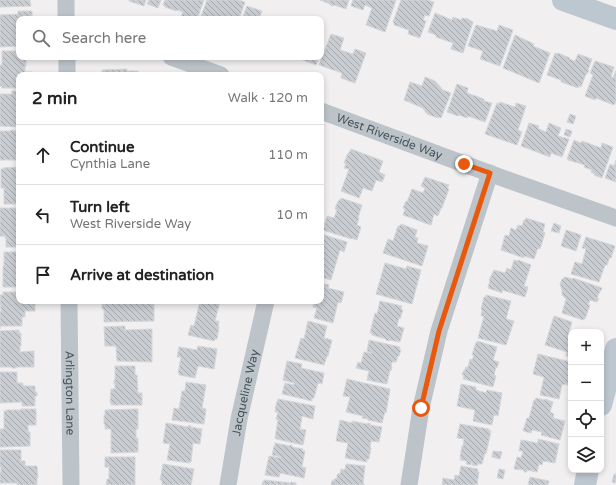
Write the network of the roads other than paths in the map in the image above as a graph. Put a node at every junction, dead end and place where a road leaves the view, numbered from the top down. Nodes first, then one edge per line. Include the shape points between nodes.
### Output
1 (66, 0) edge
2 (564, 0) edge
3 (66, 16) edge
4 (616, 19) edge
5 (67, 60) edge
6 (178, 60) edge
7 (67, 72) edge
8 (212, 72) edge
9 (324, 118) edge
10 (490, 173) junction
11 (616, 218) edge
12 (69, 304) edge
13 (265, 304) edge
14 (616, 349) edge
15 (606, 404) edge
16 (587, 473) edge
17 (71, 485) edge
18 (228, 485) edge
19 (409, 485) edge
20 (585, 485) edge

1 - 3 street
2 - 4 street
5 - 7 street
6 - 8 street
9 - 10 street, West Riverside Way
10 - 11 street, West Riverside Way
10 - 19 street via 439,331 421,408
12 - 17 street, Arlington Lane
13 - 18 street, Jacqueline Way via 239,419
14 - 15 street
16 - 20 street

